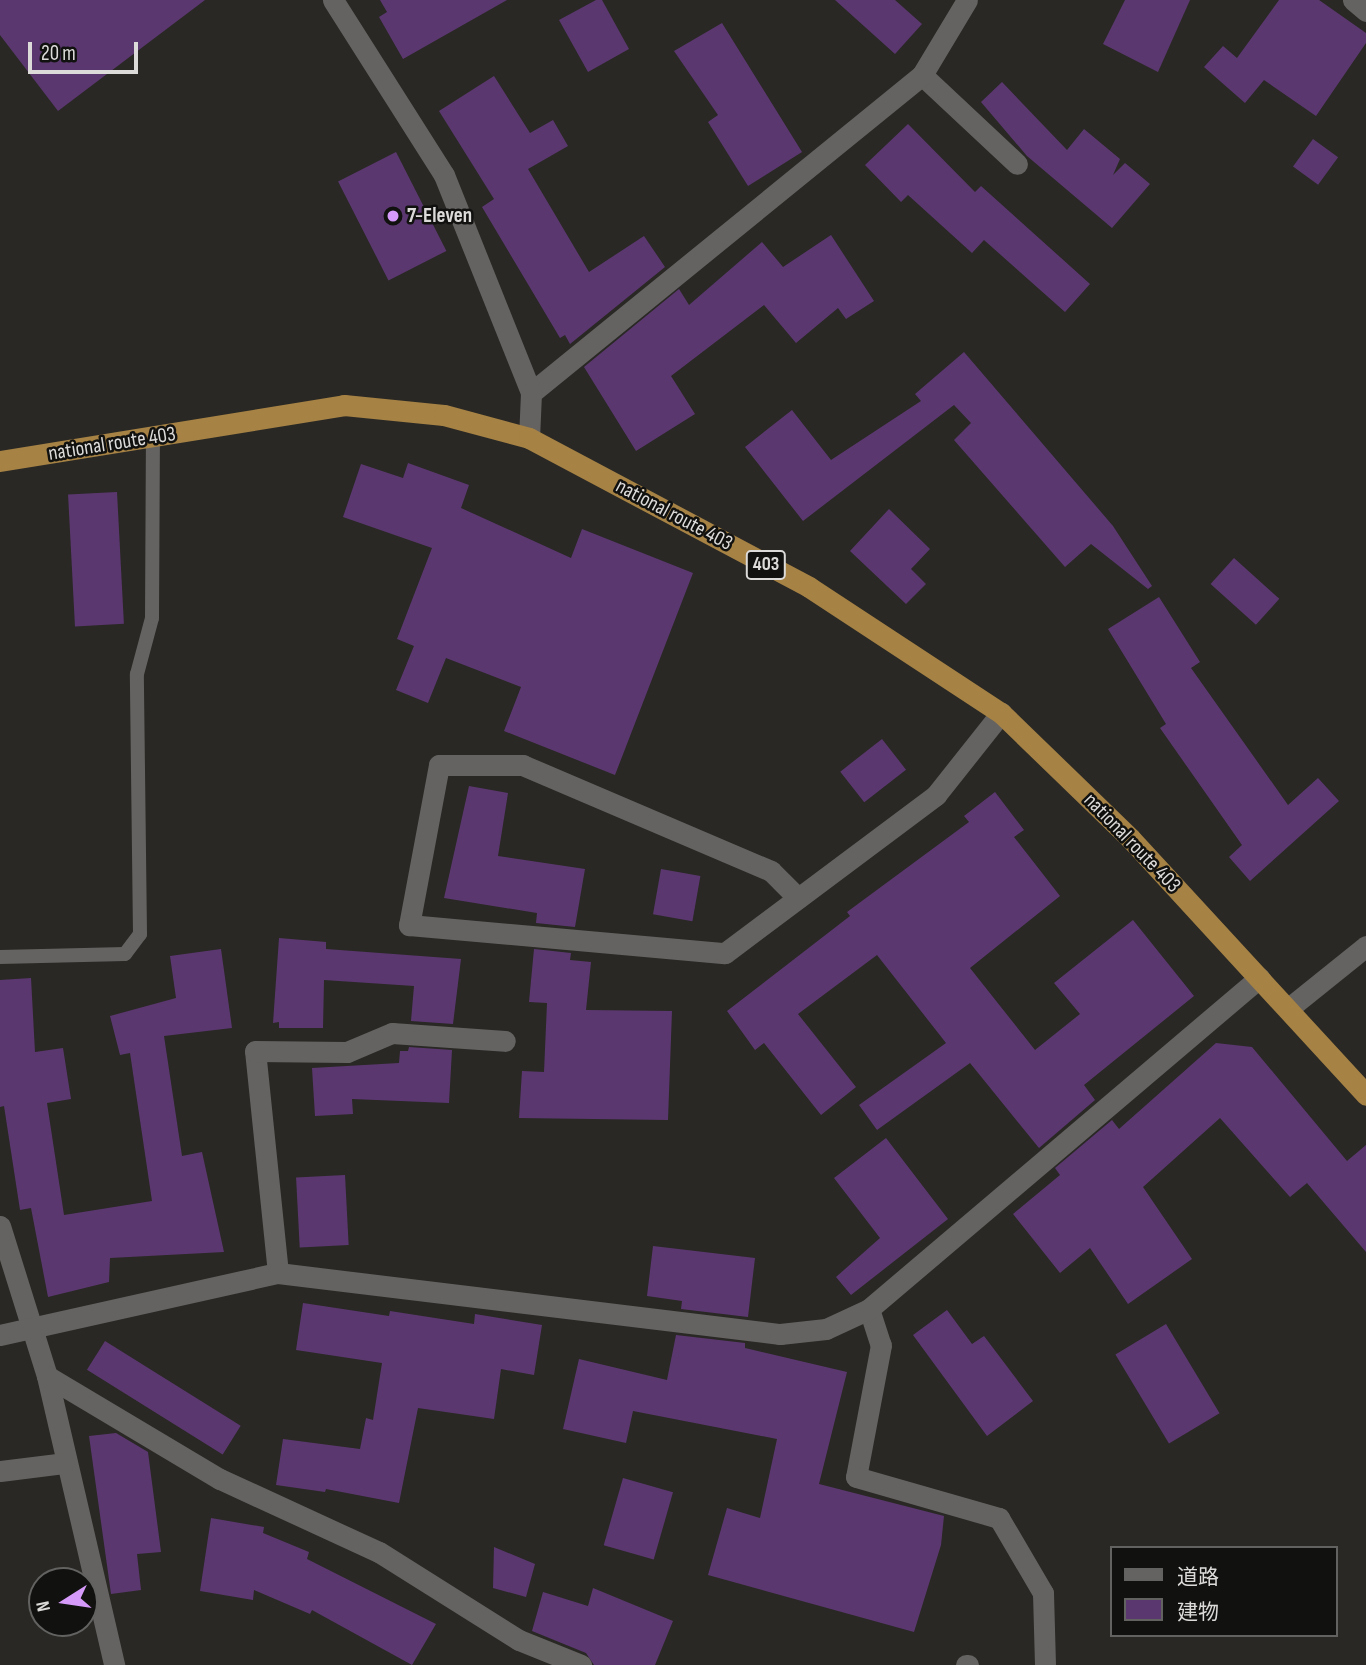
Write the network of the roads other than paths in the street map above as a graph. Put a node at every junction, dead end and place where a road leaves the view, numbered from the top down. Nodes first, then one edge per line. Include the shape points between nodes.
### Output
1 (333, 0) edge
2 (967, 0) edge
3 (1353, 0) edge
4 (1366, 11) edge
5 (922, 75) junction
6 (1017, 164) dead end
7 (531, 393) junction
8 (153, 438) junction
9 (529, 438) junction
10 (0, 461) edge
11 (1001, 713) junction
12 (798, 898) junction
13 (1366, 946) edge
14 (0, 957) edge
15 (1259, 978) junction
16 (1289, 1008) junction
17 (505, 1041) dead end
18 (1366, 1095) edge
19 (0, 1226) edge
20 (278, 1273) junction
21 (869, 1309) junction
22 (32, 1329) junction
23 (0, 1335) edge
24 (47, 1376) junction
25 (64, 1463) junction
26 (0, 1471) edge
27 (114, 1665) edge
28 (580, 1665) edge
29 (1045, 1665) edge

1 - 7 street via 444,175
2 - 5 street
3 - 4 street
5 - 6 street
5 - 7 street
7 - 9 street
8 - 9 highway, national route 403 / 403 via 344,405 444,415
8 - 10 highway, national route 403 / 403
8 - 14 lane via 152,618 137,674 140,934 125,954
9 - 11 highway, national route 403 / 403 via 808,587
11 - 12 street via 936,795
11 - 15 highway, national route 403 / 403 via 1130,838
12 - 12 street via 725,953 410,925 439,765 523,765 771,871
13 - 16 street
15 - 16 highway, national route 403 / 403
15 - 21 street
16 - 18 highway, national route 403 / 403
17 - 20 street via 392,1033 347,1052 255,1051
19 - 22 street
20 - 21 street via 780,1334 826,1329
20 - 22 street
21 - 29 street via 881,1345 856,1477 999,1518 1043,1593
22 - 23 street
22 - 24 street
24 - 25 street
24 - 28 street via 220,1479 379,1552 519,1640
25 - 26 street
25 - 27 street

